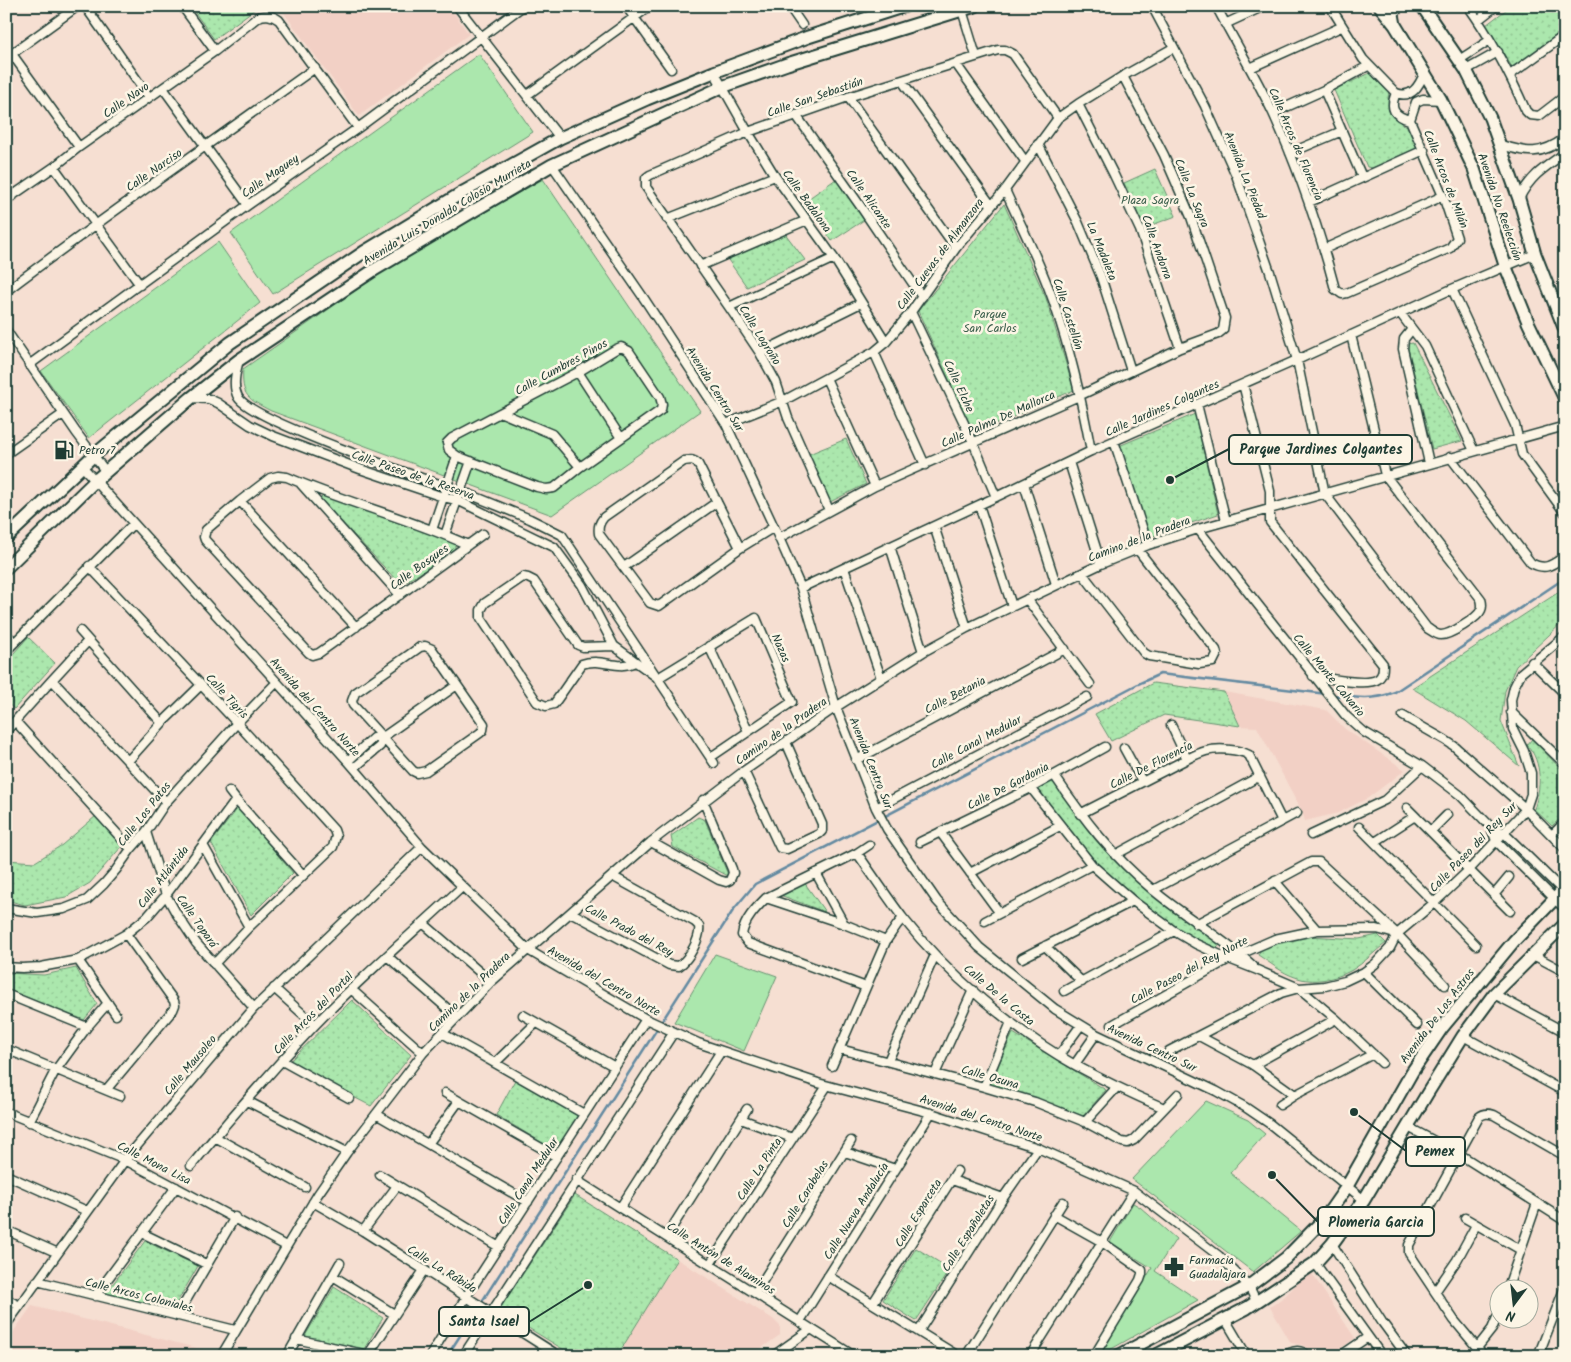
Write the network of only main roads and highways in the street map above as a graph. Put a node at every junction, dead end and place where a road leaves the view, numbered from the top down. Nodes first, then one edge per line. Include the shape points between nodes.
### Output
1 (905, 6) edge
2 (976, 6) edge
3 (1380, 6) edge
4 (1397, 6) edge
5 (1422, 7) edge
6 (1395, 25) junction
7 (1565, 330) edge
8 (1565, 399) edge
9 (6, 538) edge
10 (6, 568) edge
11 (1562, 892) edge
12 (1565, 924) edge
13 (1118, 1356) edge
14 (1155, 1356) edge

1 - 9 main road, Avenida Luis Donaldo Colosio Murrieta via 808,37 647,99 560,138 465,191 364,252 230,343 93,456
2 - 10 main road, Avenida Luis Donaldo Colosio Murrieta via 722,87 552,165 374,270 239,360 95,481
3 - 6 main road, Avenida No Reelección
4 - 6 main road via 1393,14
5 - 7 main road, Avenida No Reelección via 1466,70 1490,118 1535,254
6 - 8 main road, Avenida No Reelección via 1425,72 1474,168 1528,322
11 - 13 main road, Avenida De Los Astros via 1514,941 1442,1028 1412,1072 1326,1218 1286,1258 1249,1286
12 - 14 main road via 1494,994 1463,1036 1364,1200 1315,1263 1256,1301

